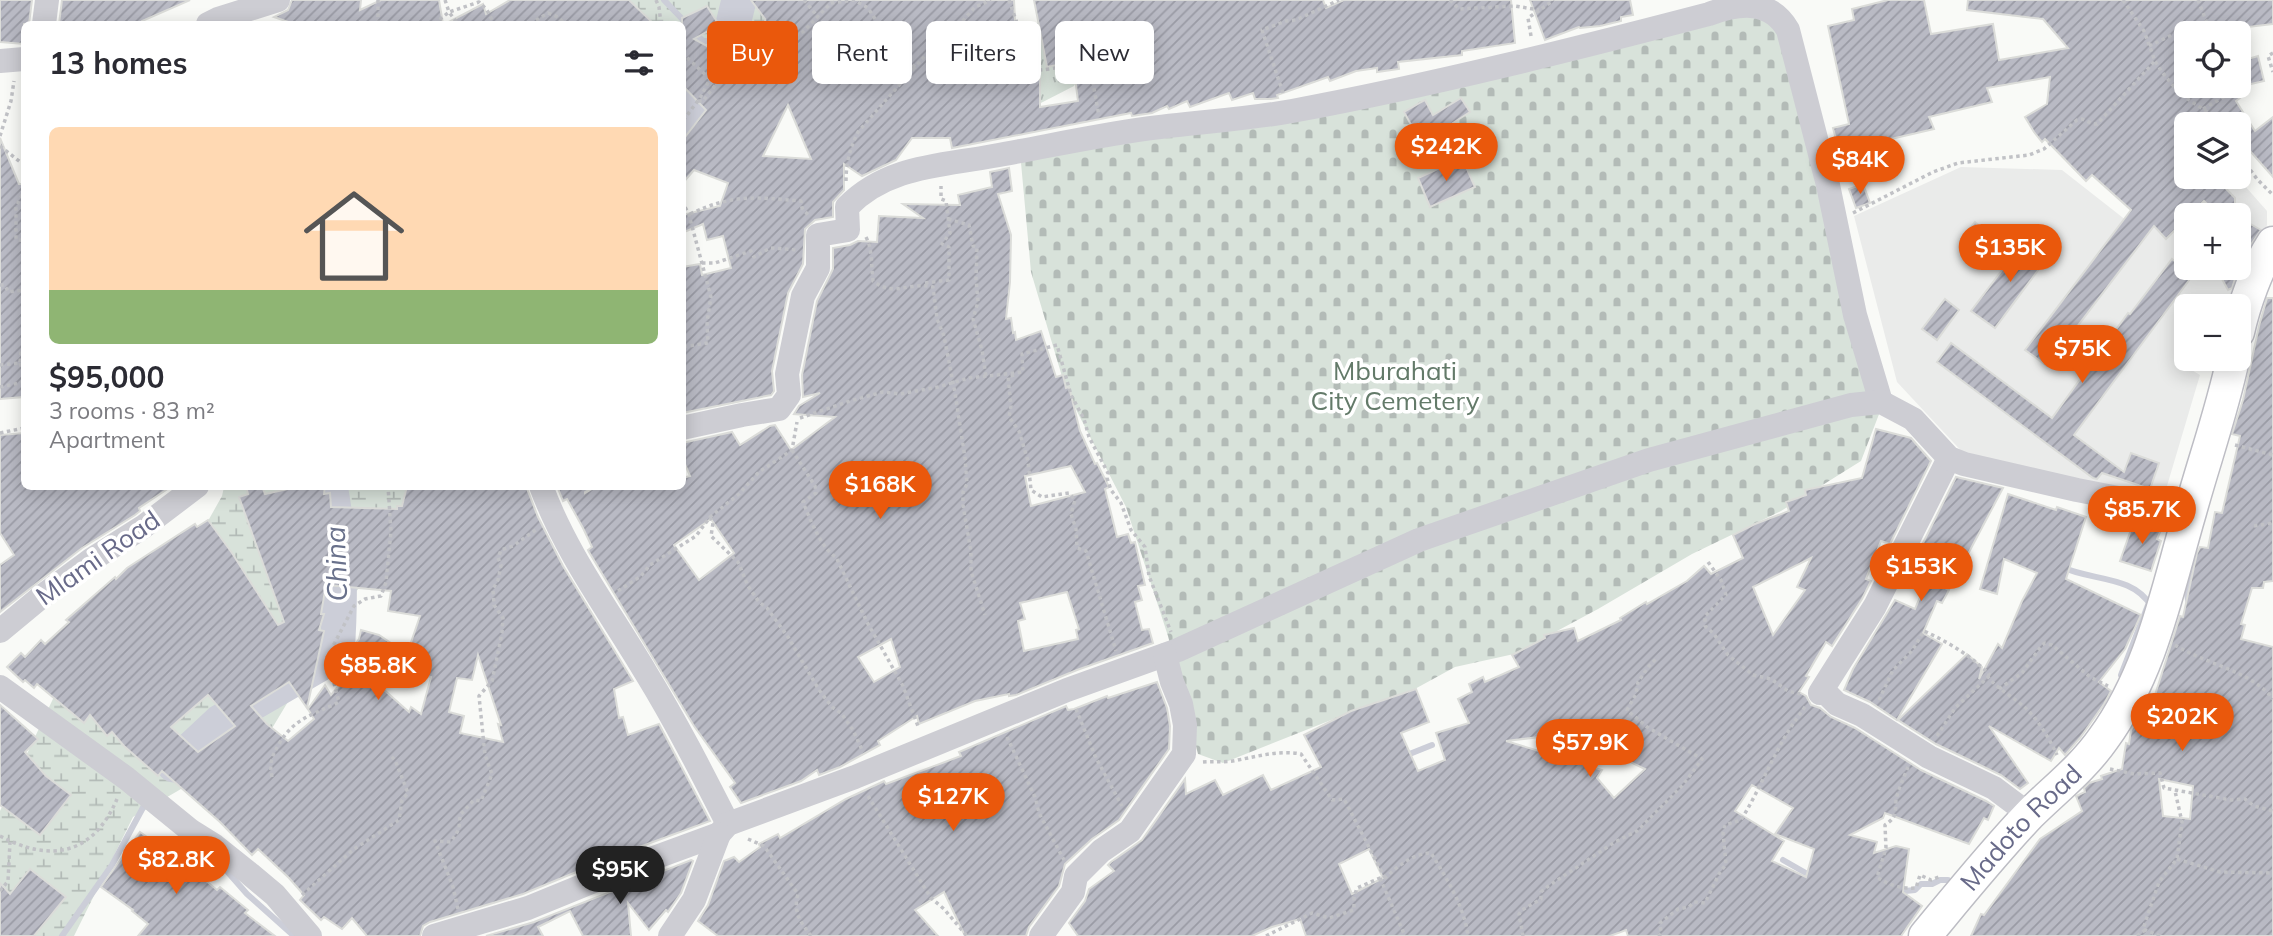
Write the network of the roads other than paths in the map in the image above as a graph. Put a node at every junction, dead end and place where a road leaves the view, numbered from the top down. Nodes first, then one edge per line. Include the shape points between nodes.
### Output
1 (47, 0) edge
2 (278, 0) edge
3 (44, 21) edge
4 (214, 21) edge
5 (2273, 243) edge
6 (2251, 294) edge
7 (2230, 371) edge
8 (1881, 402) junction
9 (686, 427) edge
10 (1949, 458) junction
11 (192, 490) edge
12 (543, 490) edge
13 (2190, 512) junction
14 (0, 631) edge
15 (1172, 652) junction
16 (0, 687) edge
17 (2030, 815) junction
18 (721, 835) junction
19 (1054, 931) edge
20 (445, 933) edge
21 (310, 936) edge
22 (670, 936) edge
23 (1925, 936) edge

1 - 3 street
2 - 4 street
5 - 6 main road
7 - 13 main road, Madoto Road
8 - 9 street via 1855,315 1788,30 1773,9 1748,3 1521,62 1288,112 1101,136 938,164 876,183 859,194 847,218 818,243 818,268 803,296 787,374 789,396 779,409
8 - 10 street via 1913,419
8 - 15 street via 1851,405 1649,460 1419,540
10 - 13 street
10 - 17 street via 1875,606 1817,696 1825,688 1837,704 1994,788
11 - 14 street, Mlami Road via 81,567
12 - 18 street via 554,519 682,736
13 - 17 main road, Madoto Road via 2158,629 2128,696 2104,738
15 - 18 street via 1067,690
15 - 19 street via 1172,682 1185,725 1184,754 1130,831 1076,876
16 - 21 street via 215,846 275,895
17 - 23 main road, Madoto Road
18 - 20 street via 528,908
18 - 22 street via 694,900

